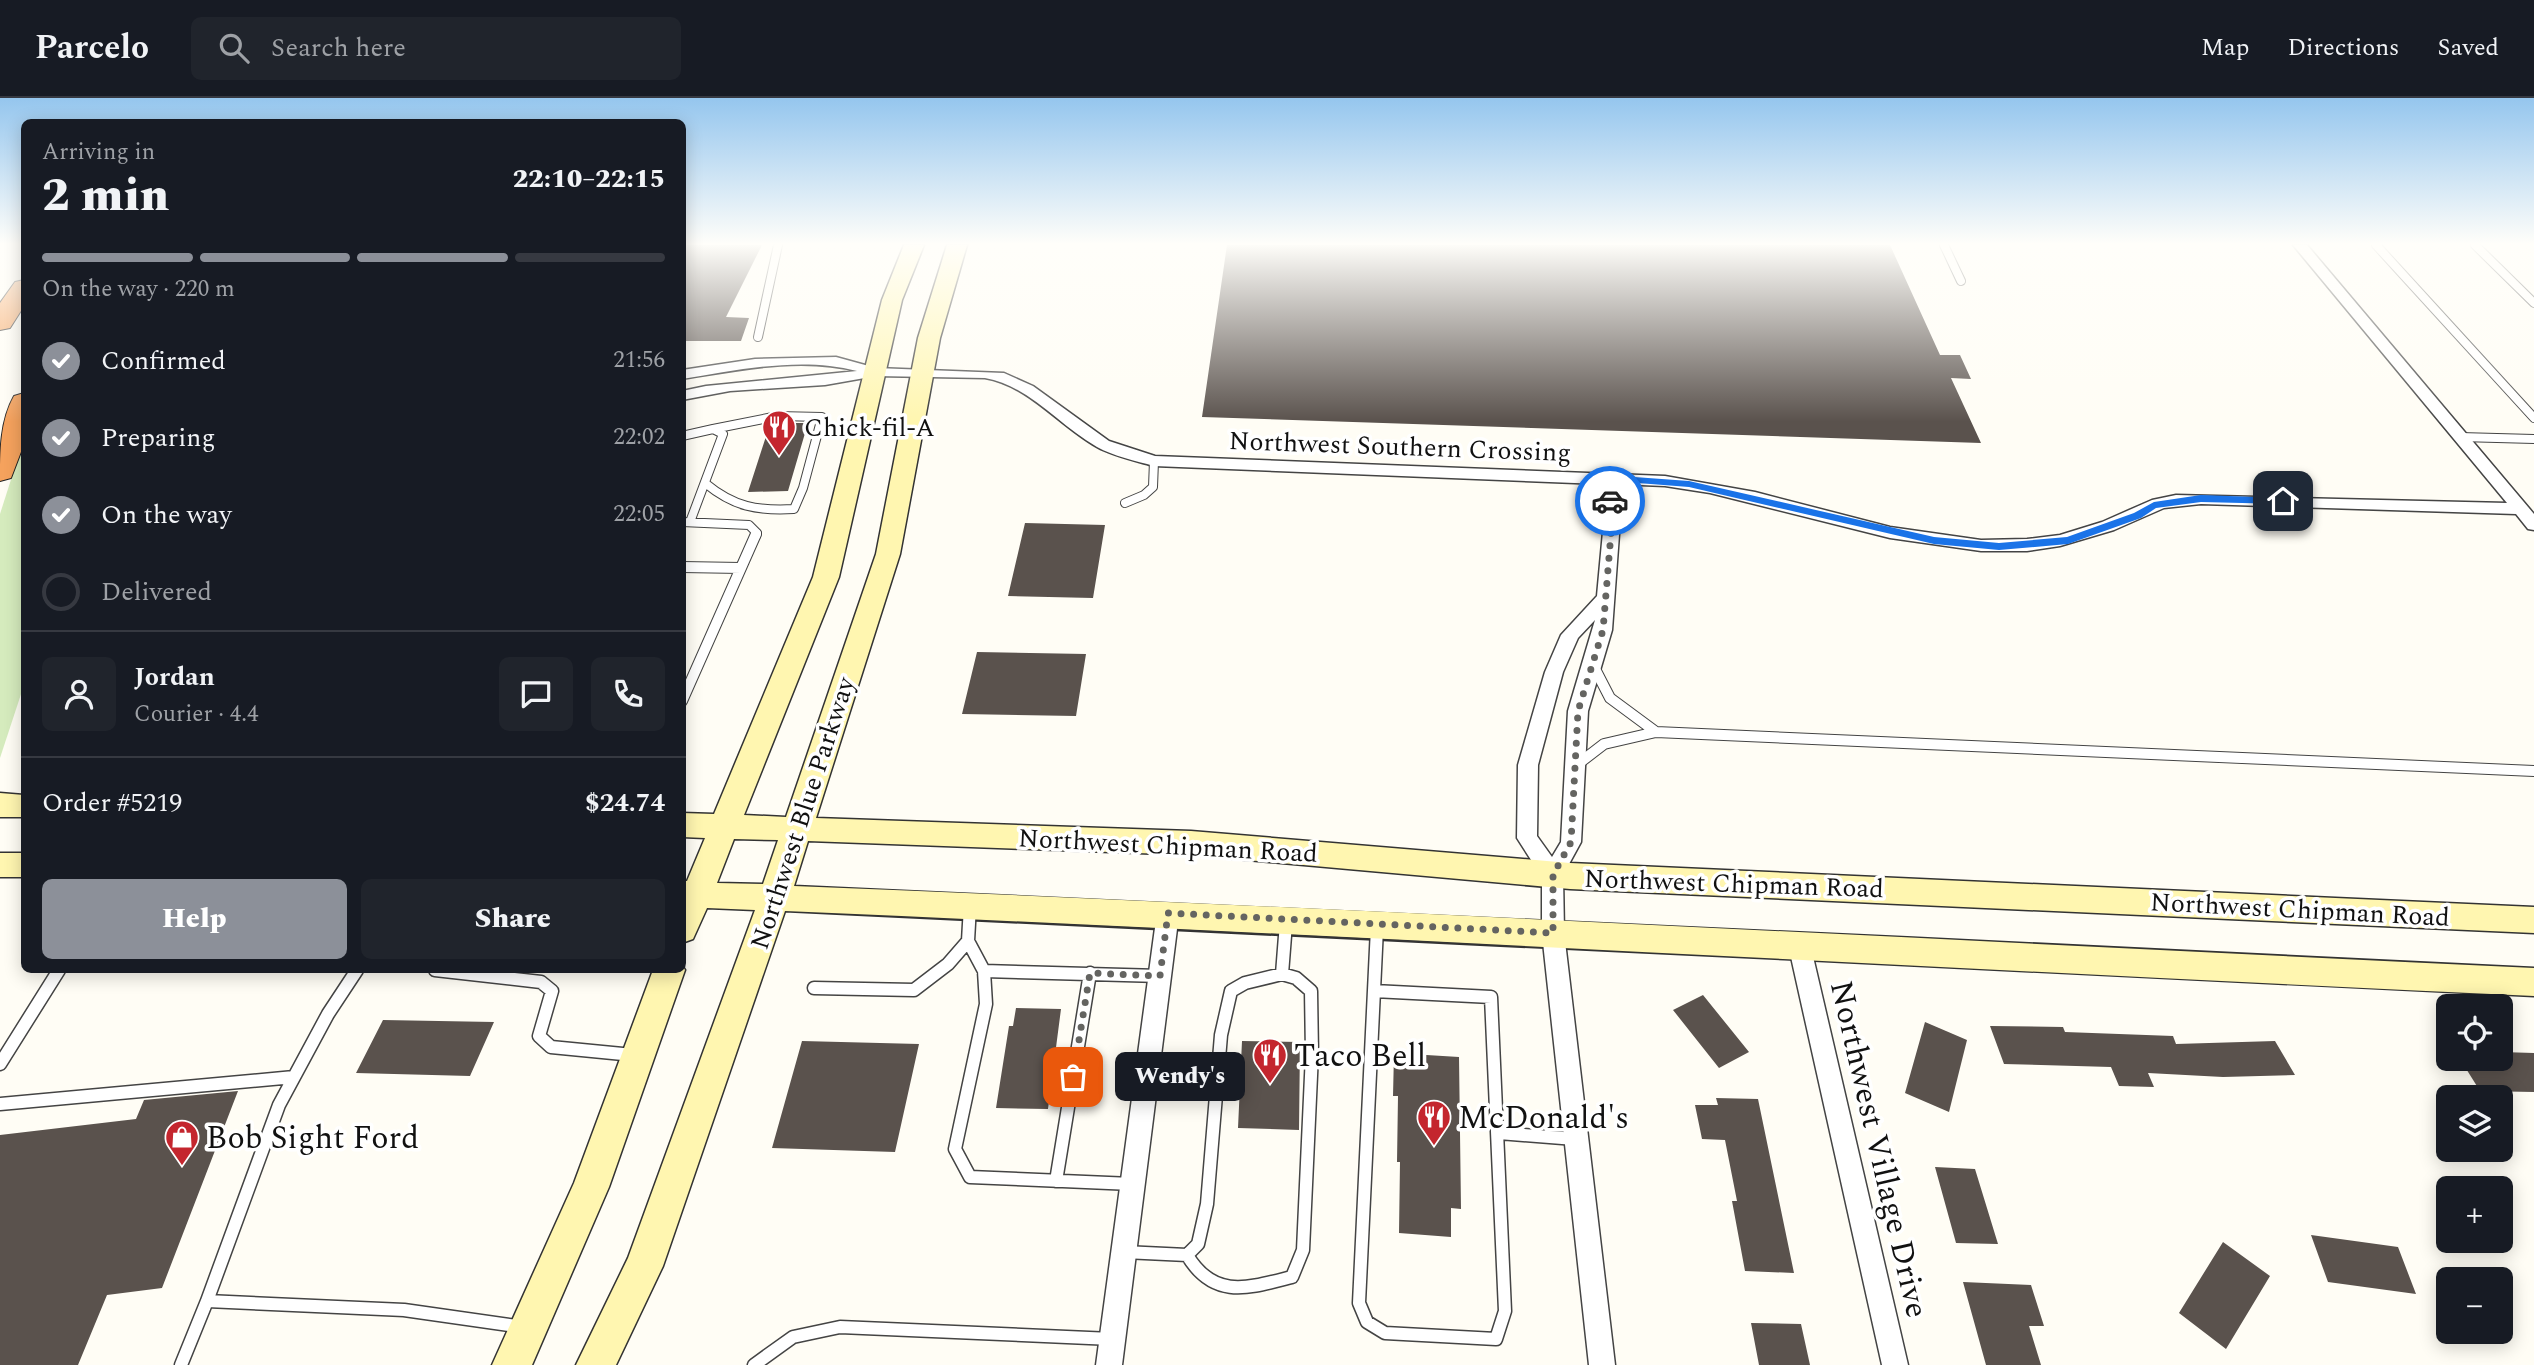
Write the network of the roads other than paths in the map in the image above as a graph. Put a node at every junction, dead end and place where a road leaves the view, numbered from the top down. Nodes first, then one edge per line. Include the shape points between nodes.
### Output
1 (13, 304) edge
2 (765, 304) edge
3 (891, 304) edge
4 (939, 304) edge
5 (2349, 304) edge
6 (2430, 304) edge
7 (0, 322) edge
8 (758, 337) dead end
9 (875, 372) junction
10 (922, 373) junction
11 (686, 374) edge
12 (686, 395) edge
13 (21, 411) edge
14 (2534, 418) edge
15 (712, 429) junction
16 (686, 435) edge
17 (2460, 437) junction
18 (2534, 439) edge
19 (1154, 461) junction
20 (0, 471) edge
21 (1607, 478) junction
22 (705, 483) junction
23 (1125, 503) dead end
24 (2520, 509) junction
25 (686, 522) edge
26 (2534, 525) edge
27 (686, 567) edge
28 (741, 568) junction
29 (1604, 600) junction
30 (1593, 663) junction
31 (686, 692) edge
32 (1656, 732) junction
33 (2534, 771) edge
34 (1572, 774) junction
35 (0, 806) edge
36 (21, 806) edge
37 (686, 825) edge
38 (723, 826) junction
39 (798, 828) junction
40 (0, 865) edge
41 (21, 865) edge
42 (1553, 875) junction
43 (689, 894) edge
44 (775, 899) junction
45 (970, 906) junction
46 (1168, 913) junction
47 (1287, 919) junction
48 (2534, 920) edge
49 (1378, 924) junction
50 (1553, 933) junction
51 (968, 941) junction
52 (1800, 948) junction
53 (984, 971) junction
54 (57, 973) edge
55 (355, 973) edge
56 (442, 973) edge
57 (668, 973) edge
58 (1090, 973) junction
59 (1282, 974) junction
60 (1160, 976) junction
61 (2534, 982) edge
62 (814, 988) dead end
63 (1374, 991) junction
64 (638, 1055) junction
65 (0, 1064) edge
66 (294, 1077) junction
67 (0, 1104) edge
68 (1499, 1132) junction
69 (1576, 1139) junction
70 (1056, 1181) junction
71 (1133, 1185) junction
72 (1124, 1252) junction
73 (1186, 1255) junction
74 (207, 1301) junction
75 (530, 1328) junction
76 (1113, 1339) junction
77 (181, 1365) edge
78 (512, 1365) edge
79 (596, 1365) edge
80 (754, 1365) edge
81 (1109, 1365) edge
82 (1602, 1365) edge
83 (1895, 1365) edge

1 - 7 highway
2 - 8 lane
3 - 9 main road
4 - 10 main road, Northwest Blue Parkway
5 - 17 street
6 - 14 lane
9 - 10 street, Northwest Southern Crossing
9 - 11 street, Northwest Southern Crossing via 836,361 755,363
9 - 12 street, Northwest Southern Crossing via 836,381 768,382
9 - 38 main road via 826,577
10 - 19 street, Northwest Southern Crossing via 1004,377 1028,389 1103,444
10 - 39 main road, Northwest Blue Parkway via 888,554
13 - 20 highway
15 - 16 lane
15 - 22 lane via 723,434
15 - 22 lane via 778,416 822,417 794,509 755,511 729,505
17 - 18 lane
17 - 24 street
19 - 21 street, Northwest Southern Crossing
19 - 23 lane via 1153,487
21 - 24 street, Northwest Southern Crossing via 1689,484 1934,541 1999,546 2068,541 2138,516 2154,505 2201,499
21 - 29 street via 1612,521
22 - 25 lane
24 - 26 street
25 - 28 lane via 749,525 757,533
27 - 28 lane
28 - 31 lane
29 - 30 street via 1603,630
29 - 42 street via 1570,635 1554,672 1528,765 1527,838
30 - 32 lane via 1609,699 1620,711
30 - 34 street via 1578,711
32 - 33 lane
32 - 34 lane via 1612,739 1588,753
34 - 42 street via 1571,842
35 - 36 main road
37 - 38 main road, Northwest Chipman Road
38 - 39 main road, Northwest Chipman Road
38 - 43 main road
39 - 42 main road, Northwest Chipman Road via 1191,843
39 - 44 main road, Northwest Blue Parkway
40 - 41 main road
42 - 48 main road, Northwest Chipman Road
42 - 50 street
43 - 44 main road
44 - 45 main road
44 - 79 main road, Northwest Blue Parkway via 644,1266
45 - 46 main road
45 - 51 lane
46 - 47 main road
46 - 60 street
47 - 49 main road
47 - 59 lane
49 - 50 main road
49 - 63 lane
50 - 52 main road
50 - 69 street
51 - 53 lane
51 - 62 lane via 948,964 914,990
52 - 61 main road
52 - 83 street, Northwest Village Drive
53 - 58 lane
53 - 70 lane via 986,1004 955,1149 970,1177
54 - 65 lane
55 - 66 lane
56 - 64 lane via 541,982 552,991 539,1037 551,1047
57 - 64 main road
58 - 60 lane
58 - 70 lane
59 - 73 lane via 1231,991 1221,1035 1207,1205 1198,1244
59 - 73 lane via 1296,978 1311,991 1303,1250 1292,1277 1258,1285 1223,1285 1202,1278
60 - 71 street
63 - 68 lane via 1491,997
63 - 68 lane via 1359,1303 1367,1322 1385,1333 1496,1339 1505,1311
64 - 75 main road via 591,1187
66 - 67 lane
66 - 74 lane via 279,1105
68 - 69 lane
69 - 82 street
70 - 71 lane
71 - 72 street
72 - 73 lane
72 - 76 street
74 - 75 lane via 404,1310
74 - 77 lane
75 - 78 main road
76 - 80 lane via 817,1329 781,1342
76 - 81 street

